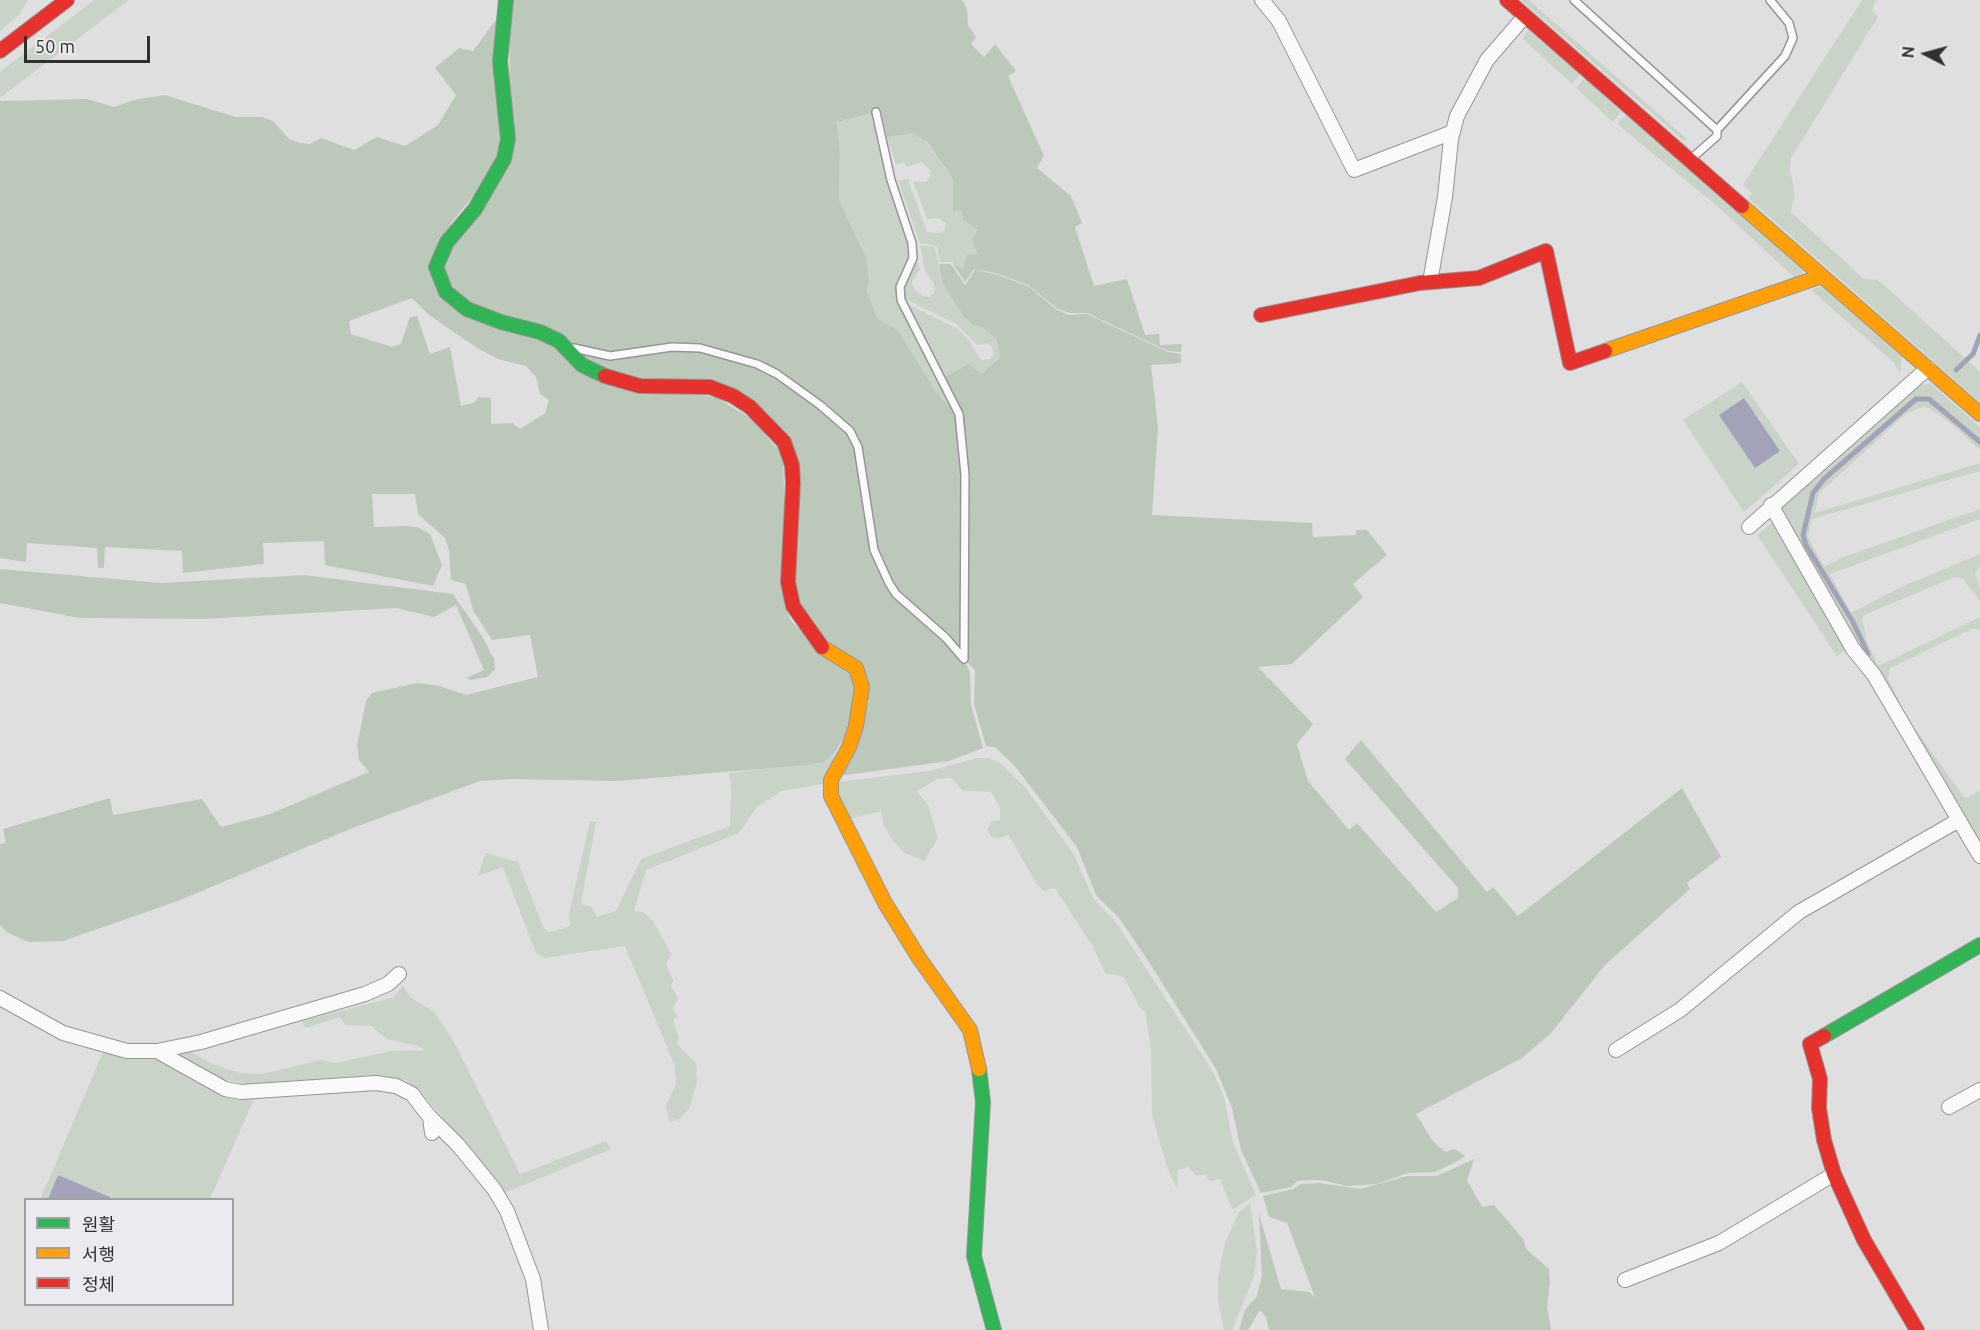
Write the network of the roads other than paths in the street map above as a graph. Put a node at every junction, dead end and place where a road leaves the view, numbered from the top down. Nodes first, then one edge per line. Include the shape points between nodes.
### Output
1 (44, 0) edge
2 (67, 0) edge
3 (506, 0) edge
4 (1262, 0) edge
5 (1507, 0) edge
6 (1574, 0) edge
7 (1770, 0) edge
8 (1525, 16) junction
9 (44, 19) junction
10 (0, 51) edge
11 (876, 112) dead end
12 (1717, 130) junction
13 (1453, 132) junction
14 (1690, 160) junction
15 (1822, 276) junction
16 (1430, 282) junction
17 (1261, 315) dead end
18 (559, 341) junction
19 (1928, 368) junction
20 (1980, 414) edge
21 (1771, 505) junction
22 (1749, 527) dead end
23 (1959, 820) junction
24 (1980, 856) edge
25 (1980, 945) edge
26 (399, 974) dead end
27 (0, 998) edge
28 (1616, 1050) dead end
29 (157, 1051) junction
30 (1980, 1090) edge
31 (1949, 1107) dead end
32 (430, 1117) junction
33 (432, 1133) dead end
34 (1834, 1174) junction
35 (1625, 1280) dead end
36 (541, 1330) edge
37 (994, 1330) edge
38 (1917, 1330) edge

1 - 9 street
2 - 9 street
3 - 18 street via 500,62 508,139 504,159 475,209 447,242 436,267 446,292 467,309
4 - 13 street via 1279,21 1354,170
5 - 8 street
6 - 12 lane
7 - 12 lane via 1789,23 1793,38 1785,56
8 - 13 street via 1487,60 1457,116
8 - 14 street
9 - 10 street
11 - 18 lane via 891,180 912,243 913,258 900,287 901,300 959,414 965,475 964,659 889,583 874,550 858,447 850,431 820,405 757,364 700,348 672,346 610,356 579,351
12 - 14 lane via 1717,136
13 - 16 street
14 - 15 street
15 - 16 street via 1570,363 1546,251 1479,278
15 - 19 street
16 - 17 street
18 - 37 street via 582,365 618,382 710,387 733,396 759,415 784,442 793,483 788,582 793,606 818,644 856,668 862,687 856,726 831,780 831,796 885,903 970,1030 978,1057 983,1102 974,1256
19 - 20 street
19 - 21 street
21 - 22 street
21 - 23 street via 1853,649 1874,675
23 - 24 street
23 - 28 street via 1799,912 1680,1010
25 - 34 street via 1810,1044 1820,1078 1819,1108
26 - 29 street via 388,984 365,994
27 - 29 street via 63,1033 127,1051
29 - 32 street via 225,1089 241,1092 375,1083 396,1086 412,1094
30 - 31 street
32 - 33 street
32 - 36 street via 458,1145 507,1210 533,1279
34 - 35 street via 1719,1243
34 - 38 street via 1864,1240

